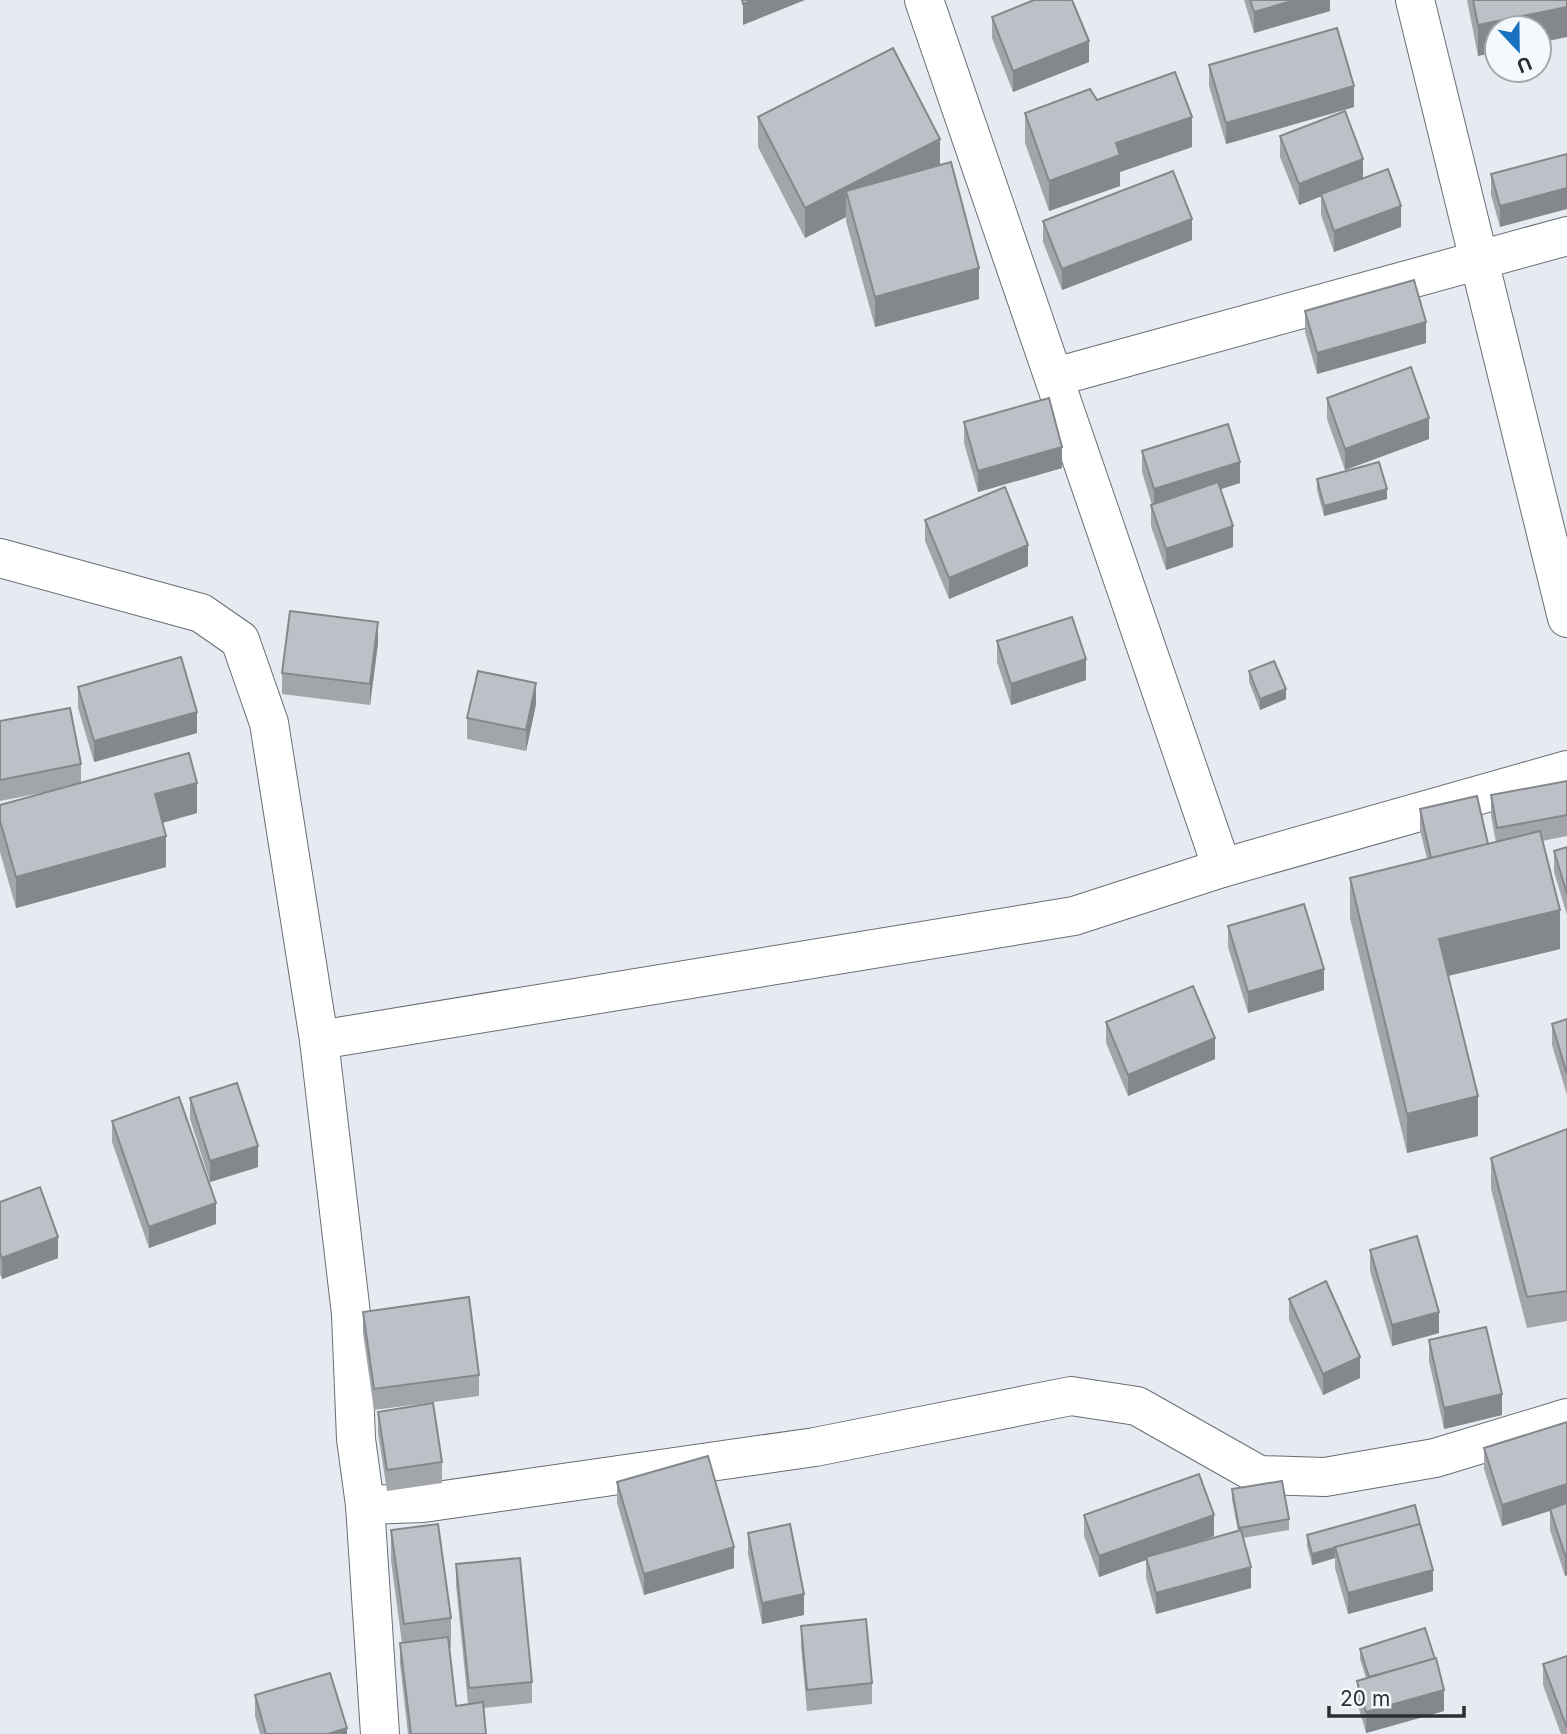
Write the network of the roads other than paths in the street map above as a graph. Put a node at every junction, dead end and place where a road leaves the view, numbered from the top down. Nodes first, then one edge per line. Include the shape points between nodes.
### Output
1 (924, 0) edge
2 (1415, 0) edge
3 (1567, 236) edge
4 (1480, 261) junction
5 (1055, 376) junction
6 (0, 558) edge
7 (1567, 618) edge
8 (1567, 770) edge
9 (1222, 868) junction
10 (319, 1040) junction
11 (1567, 1418) edge
12 (365, 1505) junction
13 (380, 1734) edge

1 - 5 street
2 - 4 street
3 - 4 street
4 - 5 street
4 - 7 street
5 - 9 street
6 - 10 street via 201,613 240,640 269,723
8 - 9 street
9 - 10 street via 1074,916
10 - 12 street via 351,1314 356,1439
11 - 12 street via 1436,1458 1325,1478 1259,1475 1137,1406 1070,1396 801,1449 423,1503
12 - 13 street

